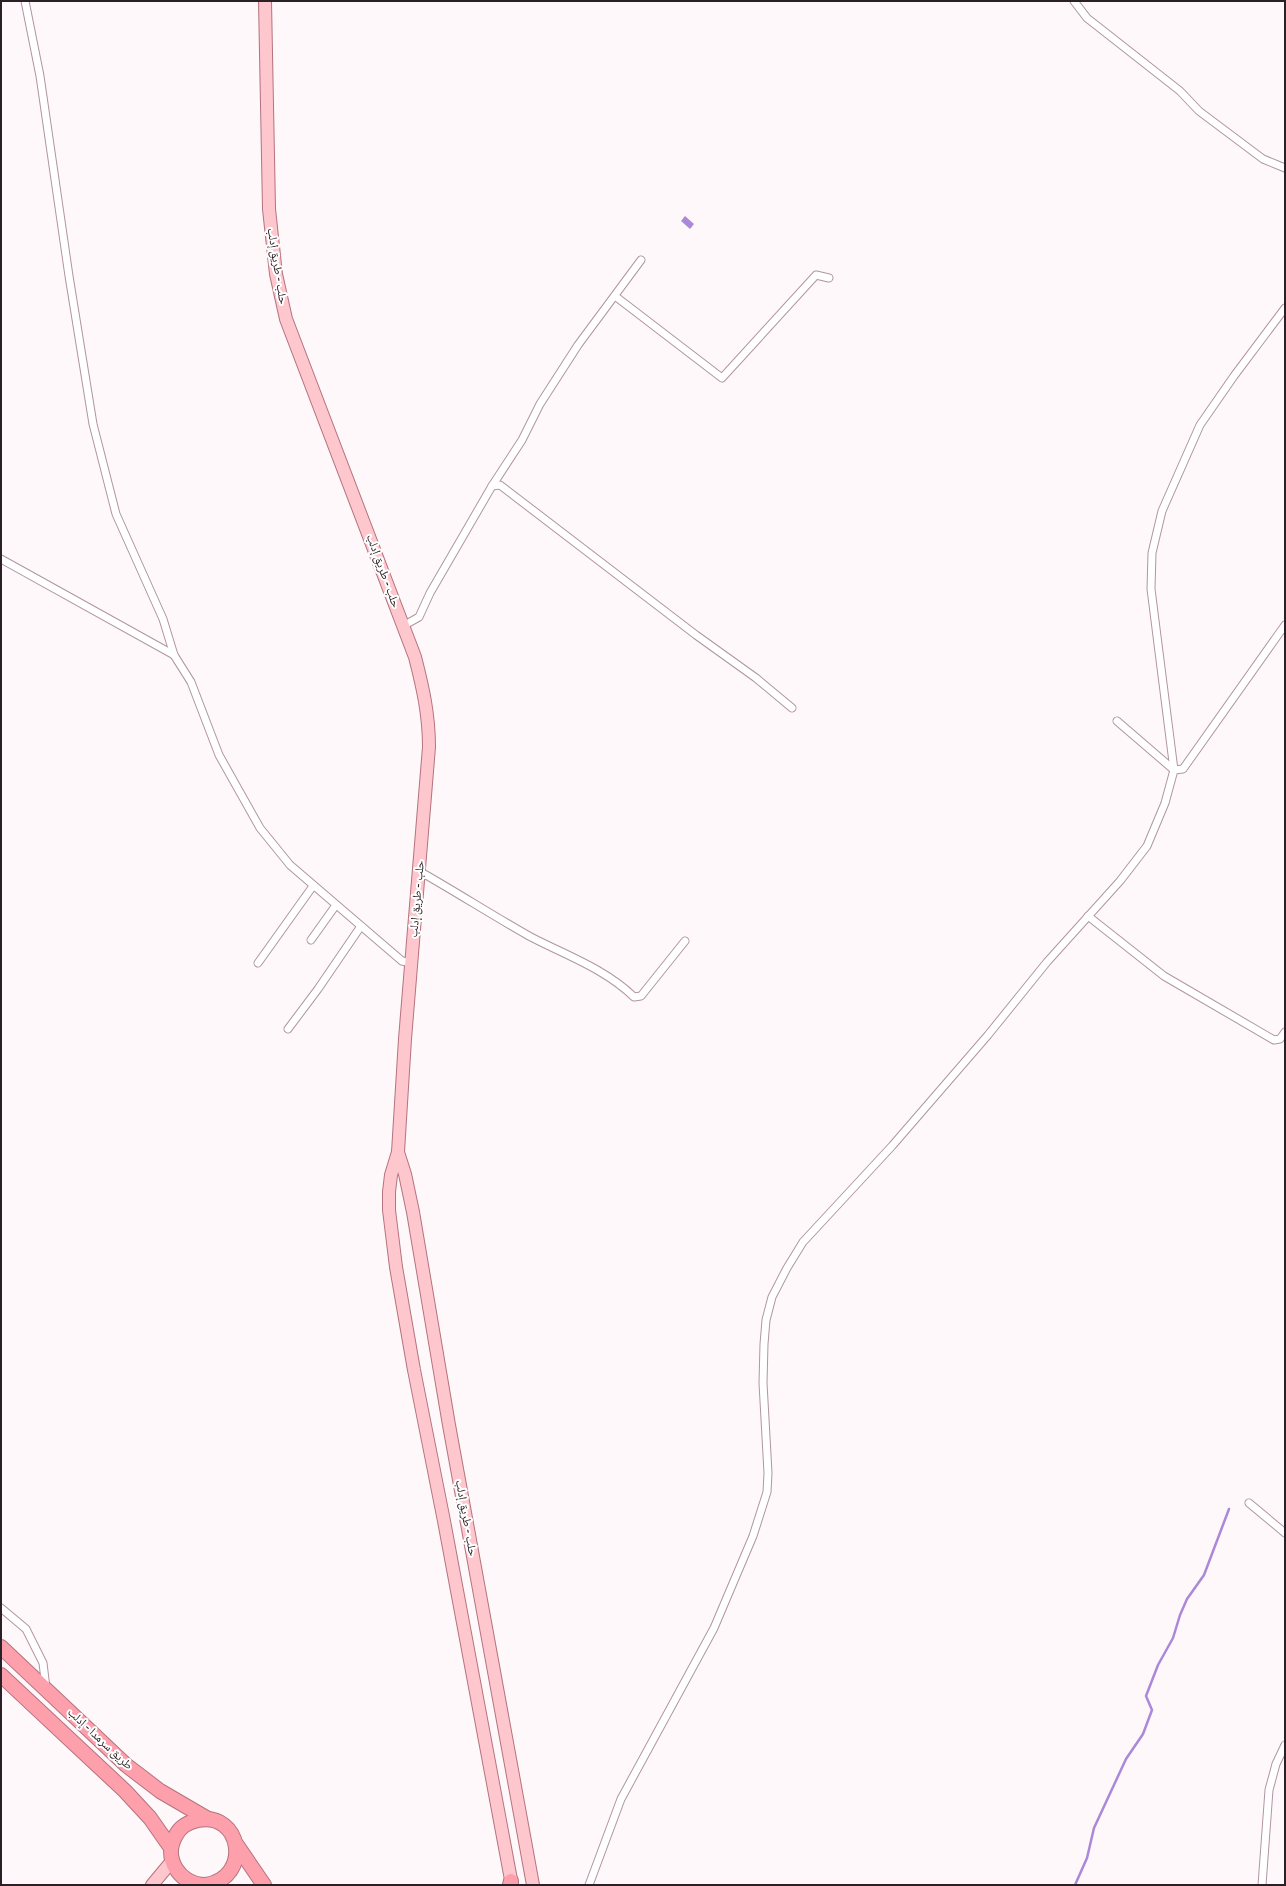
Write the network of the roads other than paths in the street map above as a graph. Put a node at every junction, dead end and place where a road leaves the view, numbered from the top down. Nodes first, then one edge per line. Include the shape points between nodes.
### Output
1 (26, 1) edge
2 (265, 1) edge
3 (1074, 1) edge
4 (1285, 168) edge
5 (641, 260) dead end
6 (829, 278) dead end
7 (615, 296) junction
8 (1285, 308) edge
9 (492, 486) junction
10 (1, 560) edge
11 (1285, 625) edge
12 (403, 626) junction
13 (174, 655) junction
14 (792, 708) dead end
15 (1117, 721) dead end
16 (1174, 770) junction
17 (419, 871) junction
18 (313, 886) junction
19 (336, 905) junction
20 (1088, 916) junction
21 (361, 926) junction
22 (311, 940) dead end
23 (685, 941) dead end
24 (412, 963) junction
25 (258, 964) dead end
26 (288, 1029) dead end
27 (1285, 1032) edge
28 (398, 1152) junction
29 (1249, 1503) dead end
30 (1285, 1532) edge
31 (1, 1608) edge
32 (1, 1647) edge
33 (1, 1675) edge
34 (46, 1690) junction
35 (1285, 1745) edge
36 (208, 1819) junction
37 (236, 1843) junction
38 (172, 1854) junction
39 (532, 1880) edge
40 (212, 1884) edge
41 (511, 1884) edge
42 (152, 1885) edge
43 (264, 1885) edge
44 (589, 1885) edge
45 (1262, 1885) edge

1 - 13 street via 40,76 93,424 116,514 163,619
2 - 12 main road, حلب - طريق إدلب via 269,209 276,274 286,319
3 - 4 street via 1087,18 1180,91 1199,111 1263,159
5 - 7 street
6 - 7 street via 816,275 722,378
7 - 9 street via 570,358
8 - 16 street via 1200,425 1162,511 1152,553 1151,589
9 - 12 street via 430,593 419,617
9 - 14 street via 500,486 756,678
10 - 13 street
11 - 16 street via 1182,769
12 - 17 main road, حلب - طريق إدلب via 419,672 429,720
13 - 18 street via 191,682 224,766 260,828 290,865
15 - 16 street
16 - 20 street via 1165,803 1147,846
17 - 23 street via 467,897 529,936 596,969 634,997 641,996
17 - 24 main road, حلب - طريق إدلب
18 - 19 street
18 - 25 street
19 - 21 street
19 - 22 street
20 - 27 street via 1164,976 1274,1040 1280,1039
20 - 44 street via 892,1146 803,1242 772,1297 766,1320 763,1383 767,1492 753,1536 714,1628 621,1799
21 - 24 street via 402,961
21 - 26 street
24 - 28 main road, حلب - طريق إدلب
28 - 39 main road, حلب - طريق إدلب via 413,1212 450,1432
28 - 41 main road, حلب - طريق إدلب via 389,1192 396,1267
29 - 30 street
31 - 34 street via 26,1629 43,1663
32 - 34 highway, طريق سرمدا - إدلب
33 - 38 highway, طريق سرمدا - إدلب via 125,1791 150,1818
34 - 36 highway, طريق سرمدا - إدلب via 146,1781
35 - 45 street via 1276,1764 1269,1790
36 - 37 highway via 225,1827
36 - 38 highway via 195,1820 184,1826 175,1836
37 - 40 highway via 237,1855 234,1866 226,1876
37 - 43 highway
38 - 40 highway via 182,1877 194,1884
38 - 42 main road
39 - 41 main road

